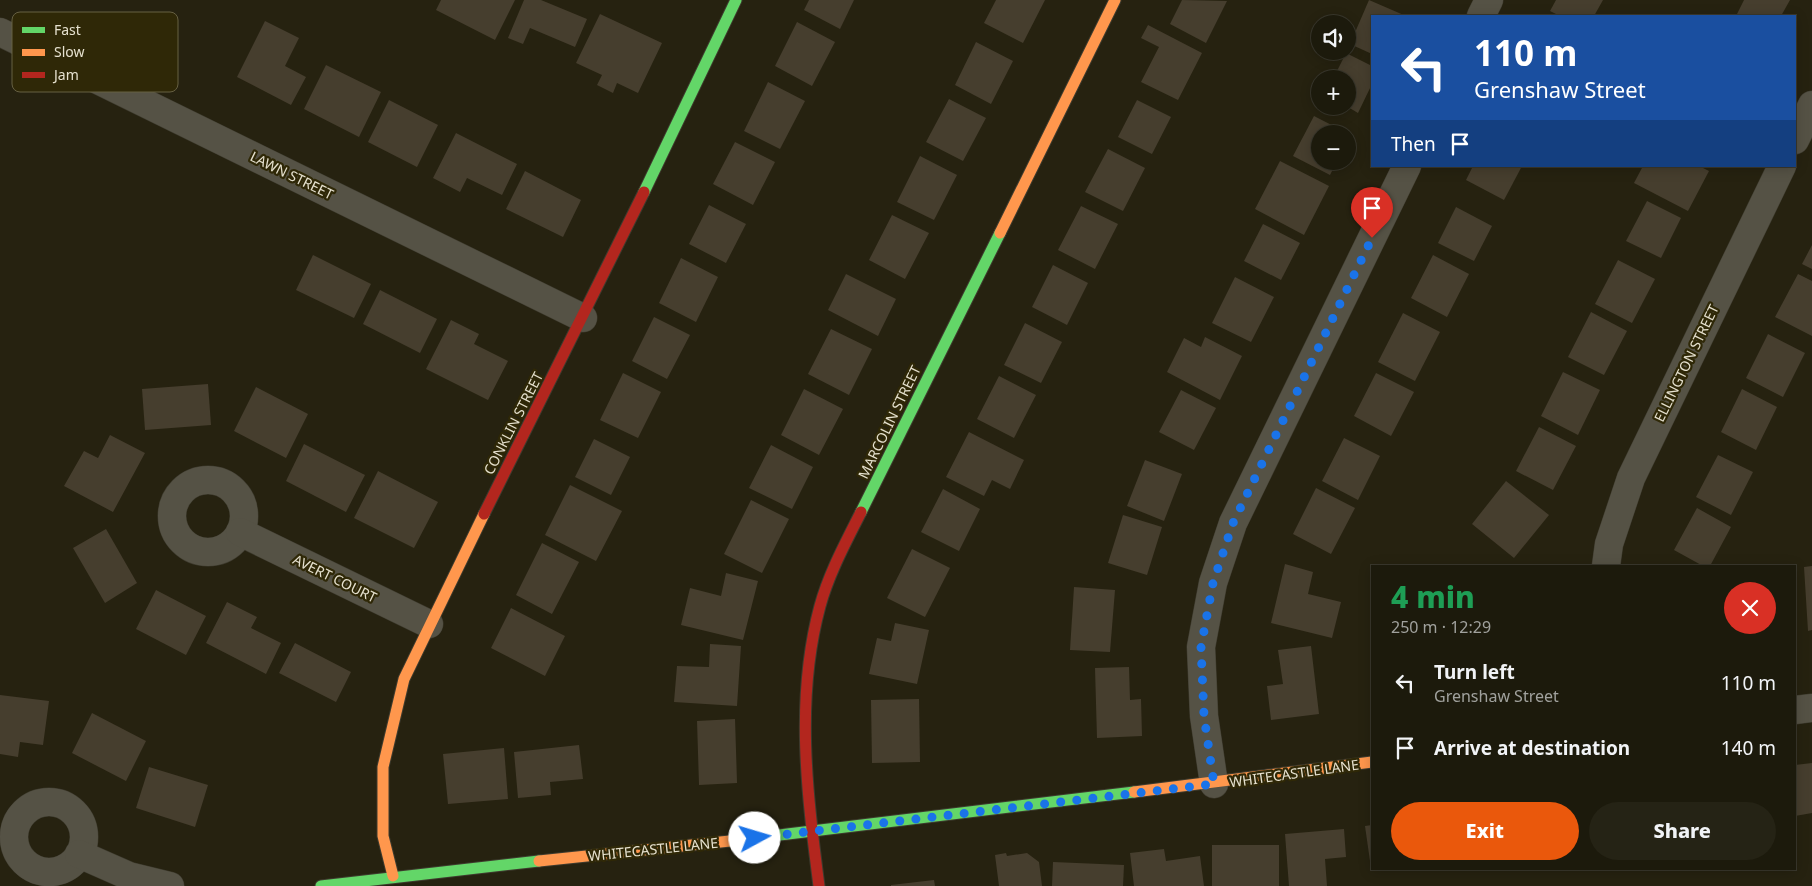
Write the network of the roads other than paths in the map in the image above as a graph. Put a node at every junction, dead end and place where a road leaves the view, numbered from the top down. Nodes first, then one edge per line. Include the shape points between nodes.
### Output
1 (736, 0) edge
2 (1115, 0) edge
3 (1489, 0) edge
4 (1482, 15) edge
5 (0, 32) edge
6 (12, 38) edge
7 (122, 92) edge
8 (1812, 105) edge
9 (1796, 138) edge
10 (1407, 167) edge
11 (1782, 167) edge
12 (583, 318) junction
13 (240, 532) dead end
14 (1606, 565) edge
15 (429, 624) junction
16 (1812, 708) edge
17 (1796, 710) edge
18 (1371, 762) edge
19 (1214, 784) junction
20 (812, 833) junction
21 (79, 854) dead end
22 (393, 876) junction
23 (170, 886) edge
24 (321, 886) edge
25 (819, 886) edge

1 - 12 street, CONKLIN STREET
2 - 20 street, MARCOLIN STREET via 846,543 820,606 805,691 805,761
3 - 4 street
5 - 6 street, LAWN STREET
7 - 12 street, LAWN STREET
8 - 9 street
10 - 19 street via 1233,523 1213,583 1201,647 1204,716
11 - 14 street, ELLINGTON STREET via 1631,478
12 - 15 street, CONKLIN STREET
13 - 15 street, AVERT COURT
15 - 22 street, CONKLIN STREET via 404,679 383,767 383,836
16 - 17 street
18 - 19 street, WHITECASTLE LANE
19 - 20 street, WHITECASTLE LANE
20 - 22 street, WHITECASTLE LANE
20 - 25 street, MARCOLIN STREET
21 - 23 street via 129,876
22 - 24 street, WHITECASTLE LANE

